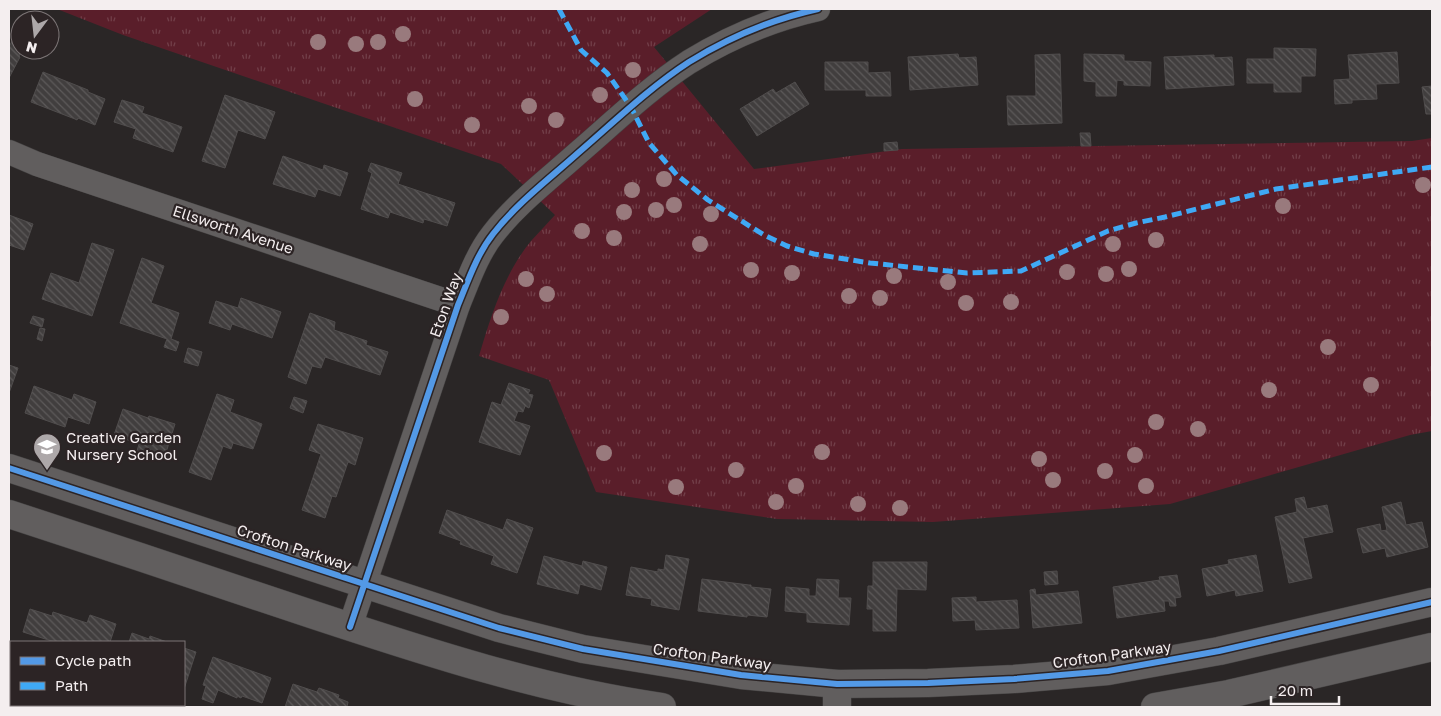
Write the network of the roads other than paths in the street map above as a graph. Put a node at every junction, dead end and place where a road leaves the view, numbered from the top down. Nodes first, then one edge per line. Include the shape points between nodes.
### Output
1 (818, 9) edge
2 (9, 152) edge
3 (458, 305) junction
4 (9, 469) edge
5 (9, 514) edge
6 (365, 585) junction
7 (1432, 602) edge
8 (350, 627) junction
9 (1432, 646) edge
10 (837, 696) edge
11 (662, 707) edge
12 (1155, 707) edge

1 - 3 street, Eton Way via 795,14 739,36 690,62 653,88 528,196 492,234
2 - 3 street, Ellsworth Avenue
3 - 6 street, Eton Way
4 - 6 street, Crofton Parkway
5 - 8 street
6 - 8 street, Eton Way
6 - 10 street, Crofton Parkway via 499,628 582,649 741,675
7 - 10 street, Crofton Parkway via 1220,651 1108,671
8 - 11 street via 574,692
9 - 12 street via 1229,694

